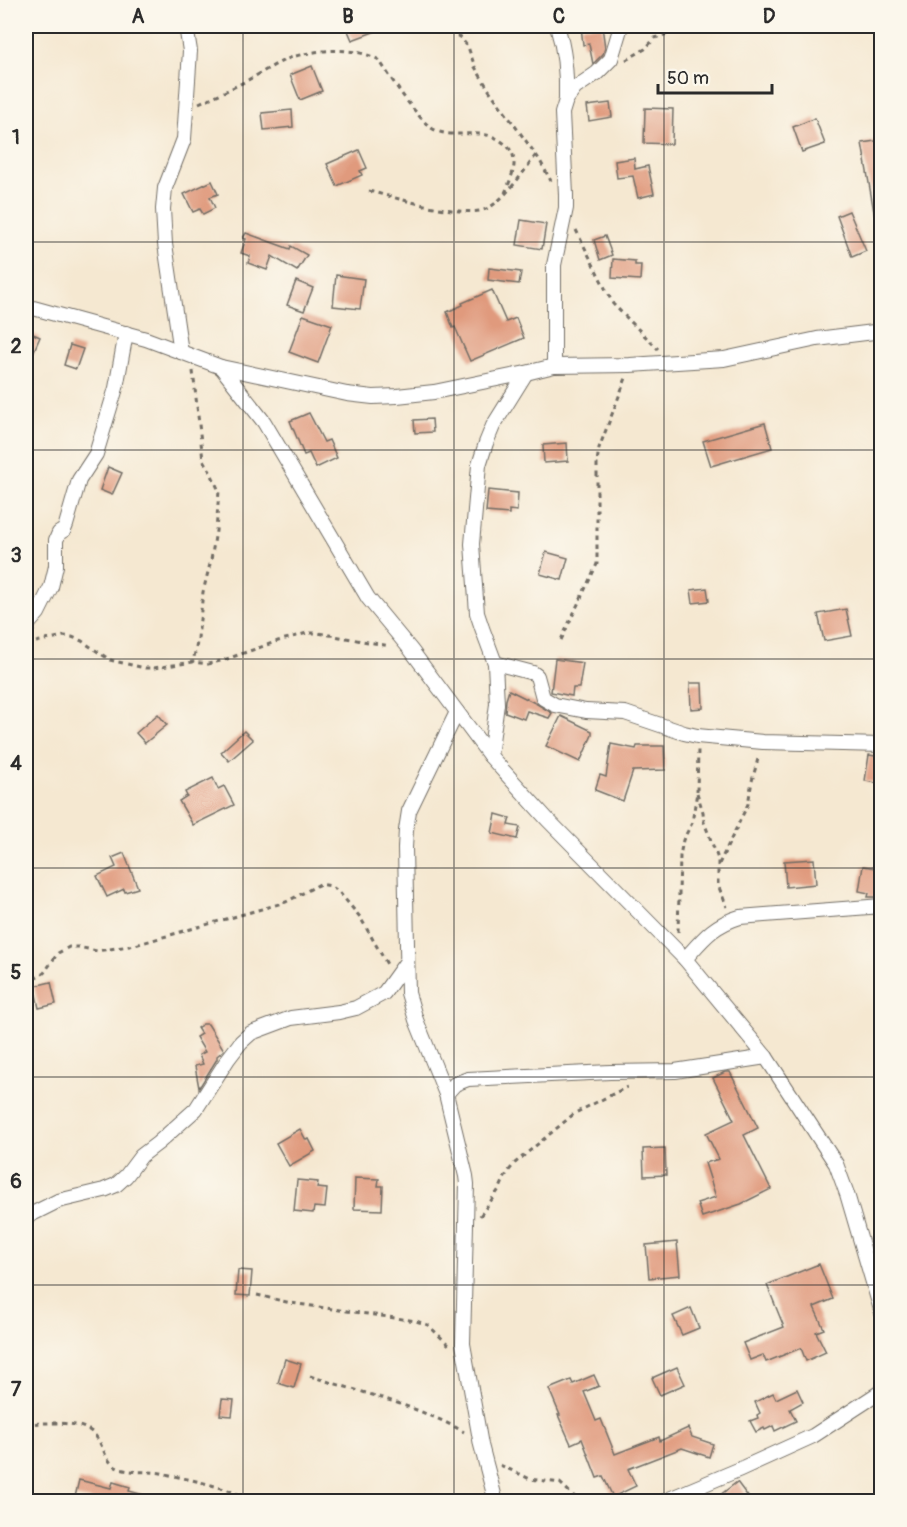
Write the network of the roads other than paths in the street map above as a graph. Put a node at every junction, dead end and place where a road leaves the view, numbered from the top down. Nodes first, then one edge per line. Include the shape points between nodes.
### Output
1 (186, 26) edge
2 (557, 26) edge
3 (621, 26) edge
4 (566, 100) junction
5 (26, 306) edge
6 (882, 331) edge
7 (126, 333) junction
8 (186, 354) junction
9 (554, 366) junction
10 (221, 367) junction
11 (526, 373) junction
12 (26, 631) edge
13 (495, 663) junction
14 (457, 712) junction
15 (882, 745) edge
16 (490, 756) junction
17 (882, 906) edge
18 (681, 955) junction
19 (407, 961) junction
20 (766, 1057) junction
21 (446, 1094) junction
22 (26, 1216) edge
23 (882, 1313) edge
24 (882, 1391) edge
25 (496, 1502) edge
26 (662, 1502) edge

1 - 8 street via 190,51 184,140 165,188 163,209 165,244
2 - 4 street via 566,61
3 - 4 street via 611,59
4 - 9 street via 562,113 566,208 554,265
5 - 7 street
6 - 9 street via 817,339 724,359
7 - 8 street
7 - 12 street via 116,387 96,454 79,480 66,525 56,540 51,587
8 - 10 street
9 - 11 street
10 - 11 street via 373,397 434,392
10 - 14 street via 264,422 368,598
11 - 13 street via 493,426 479,465 472,544 477,613
13 - 15 street via 537,676 543,698 555,705 625,713 698,736
13 - 16 street via 497,704
14 - 16 street
14 - 19 street via 409,811 405,848
16 - 18 street
17 - 18 street via 740,917 719,925
18 - 20 street
19 - 21 street via 412,1008
19 - 22 street via 384,993 356,1008 291,1018 251,1033 228,1059 196,1109 141,1156 116,1185 58,1201
20 - 21 street via 675,1071 468,1079 455,1084
20 - 23 street via 836,1164
21 - 25 street via 467,1184 463,1344
24 - 26 street via 813,1436

